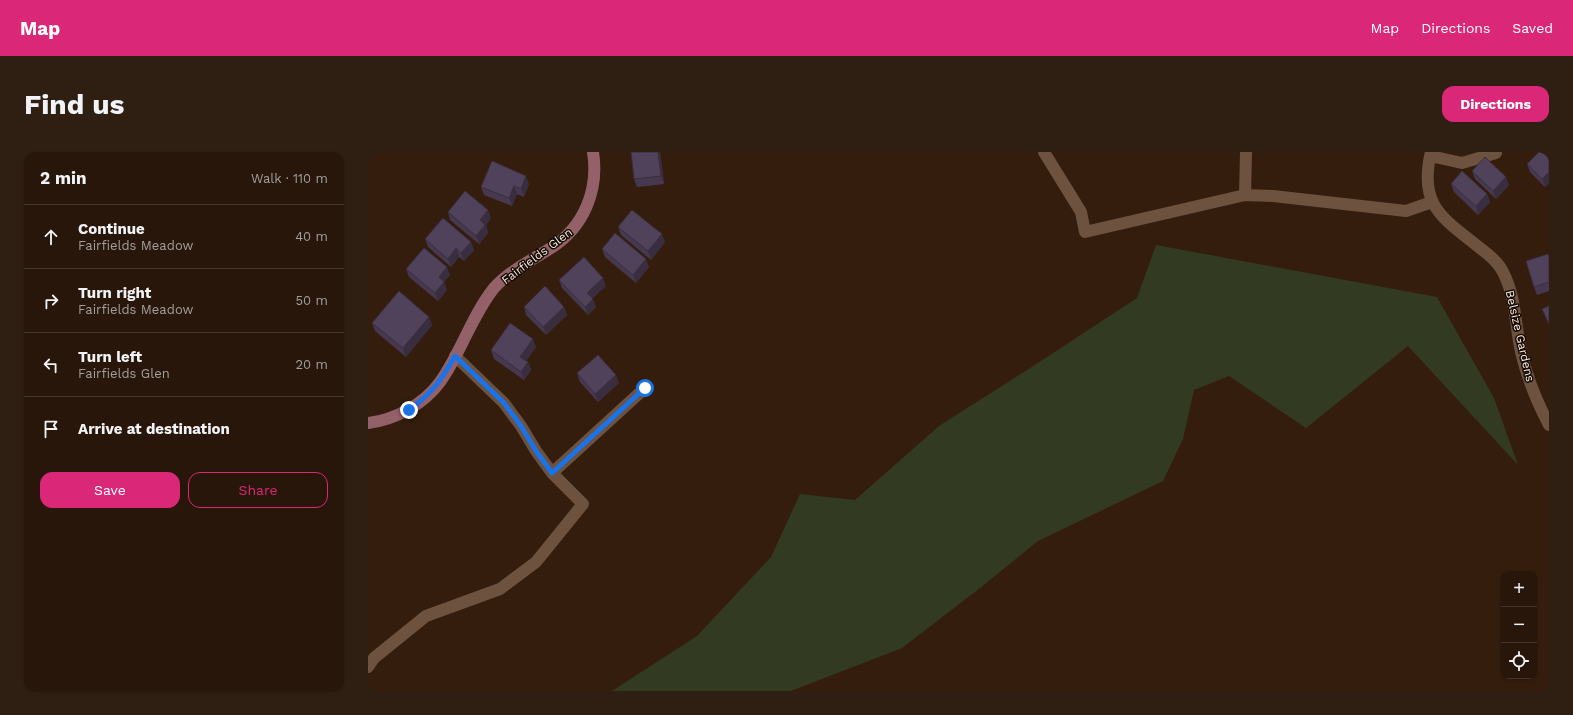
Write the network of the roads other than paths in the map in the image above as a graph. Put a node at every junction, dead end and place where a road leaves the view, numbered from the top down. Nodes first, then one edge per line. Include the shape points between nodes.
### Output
1 (592, 152) edge
2 (1044, 152) edge
3 (1246, 152) edge
4 (1496, 153) dead end
5 (1430, 154) edge
6 (1245, 195) junction
7 (1432, 202) junction
8 (455, 356) junction
9 (645, 388) dead end
10 (368, 424) edge
11 (1549, 425) edge
12 (552, 473) junction
13 (368, 668) edge

1 - 8 street, Fairfields Glen via 595,171 592,191 578,223 566,237 495,287 475,317
2 - 6 street via 1081,212 1085,232
3 - 6 street
4 - 5 street, Belsize Gardens via 1462,163
5 - 7 street, Belsize Gardens via 1427,187
6 - 7 street via 1406,211
7 - 11 street, Belsize Gardens via 1445,220 1495,261 1503,272 1515,308 1521,351 1536,400
8 - 10 street, Fairfields Glen via 440,383 426,397 409,410
8 - 12 street via 504,403
9 - 12 street
12 - 13 street via 583,504 536,562 500,589 426,616 374,658

